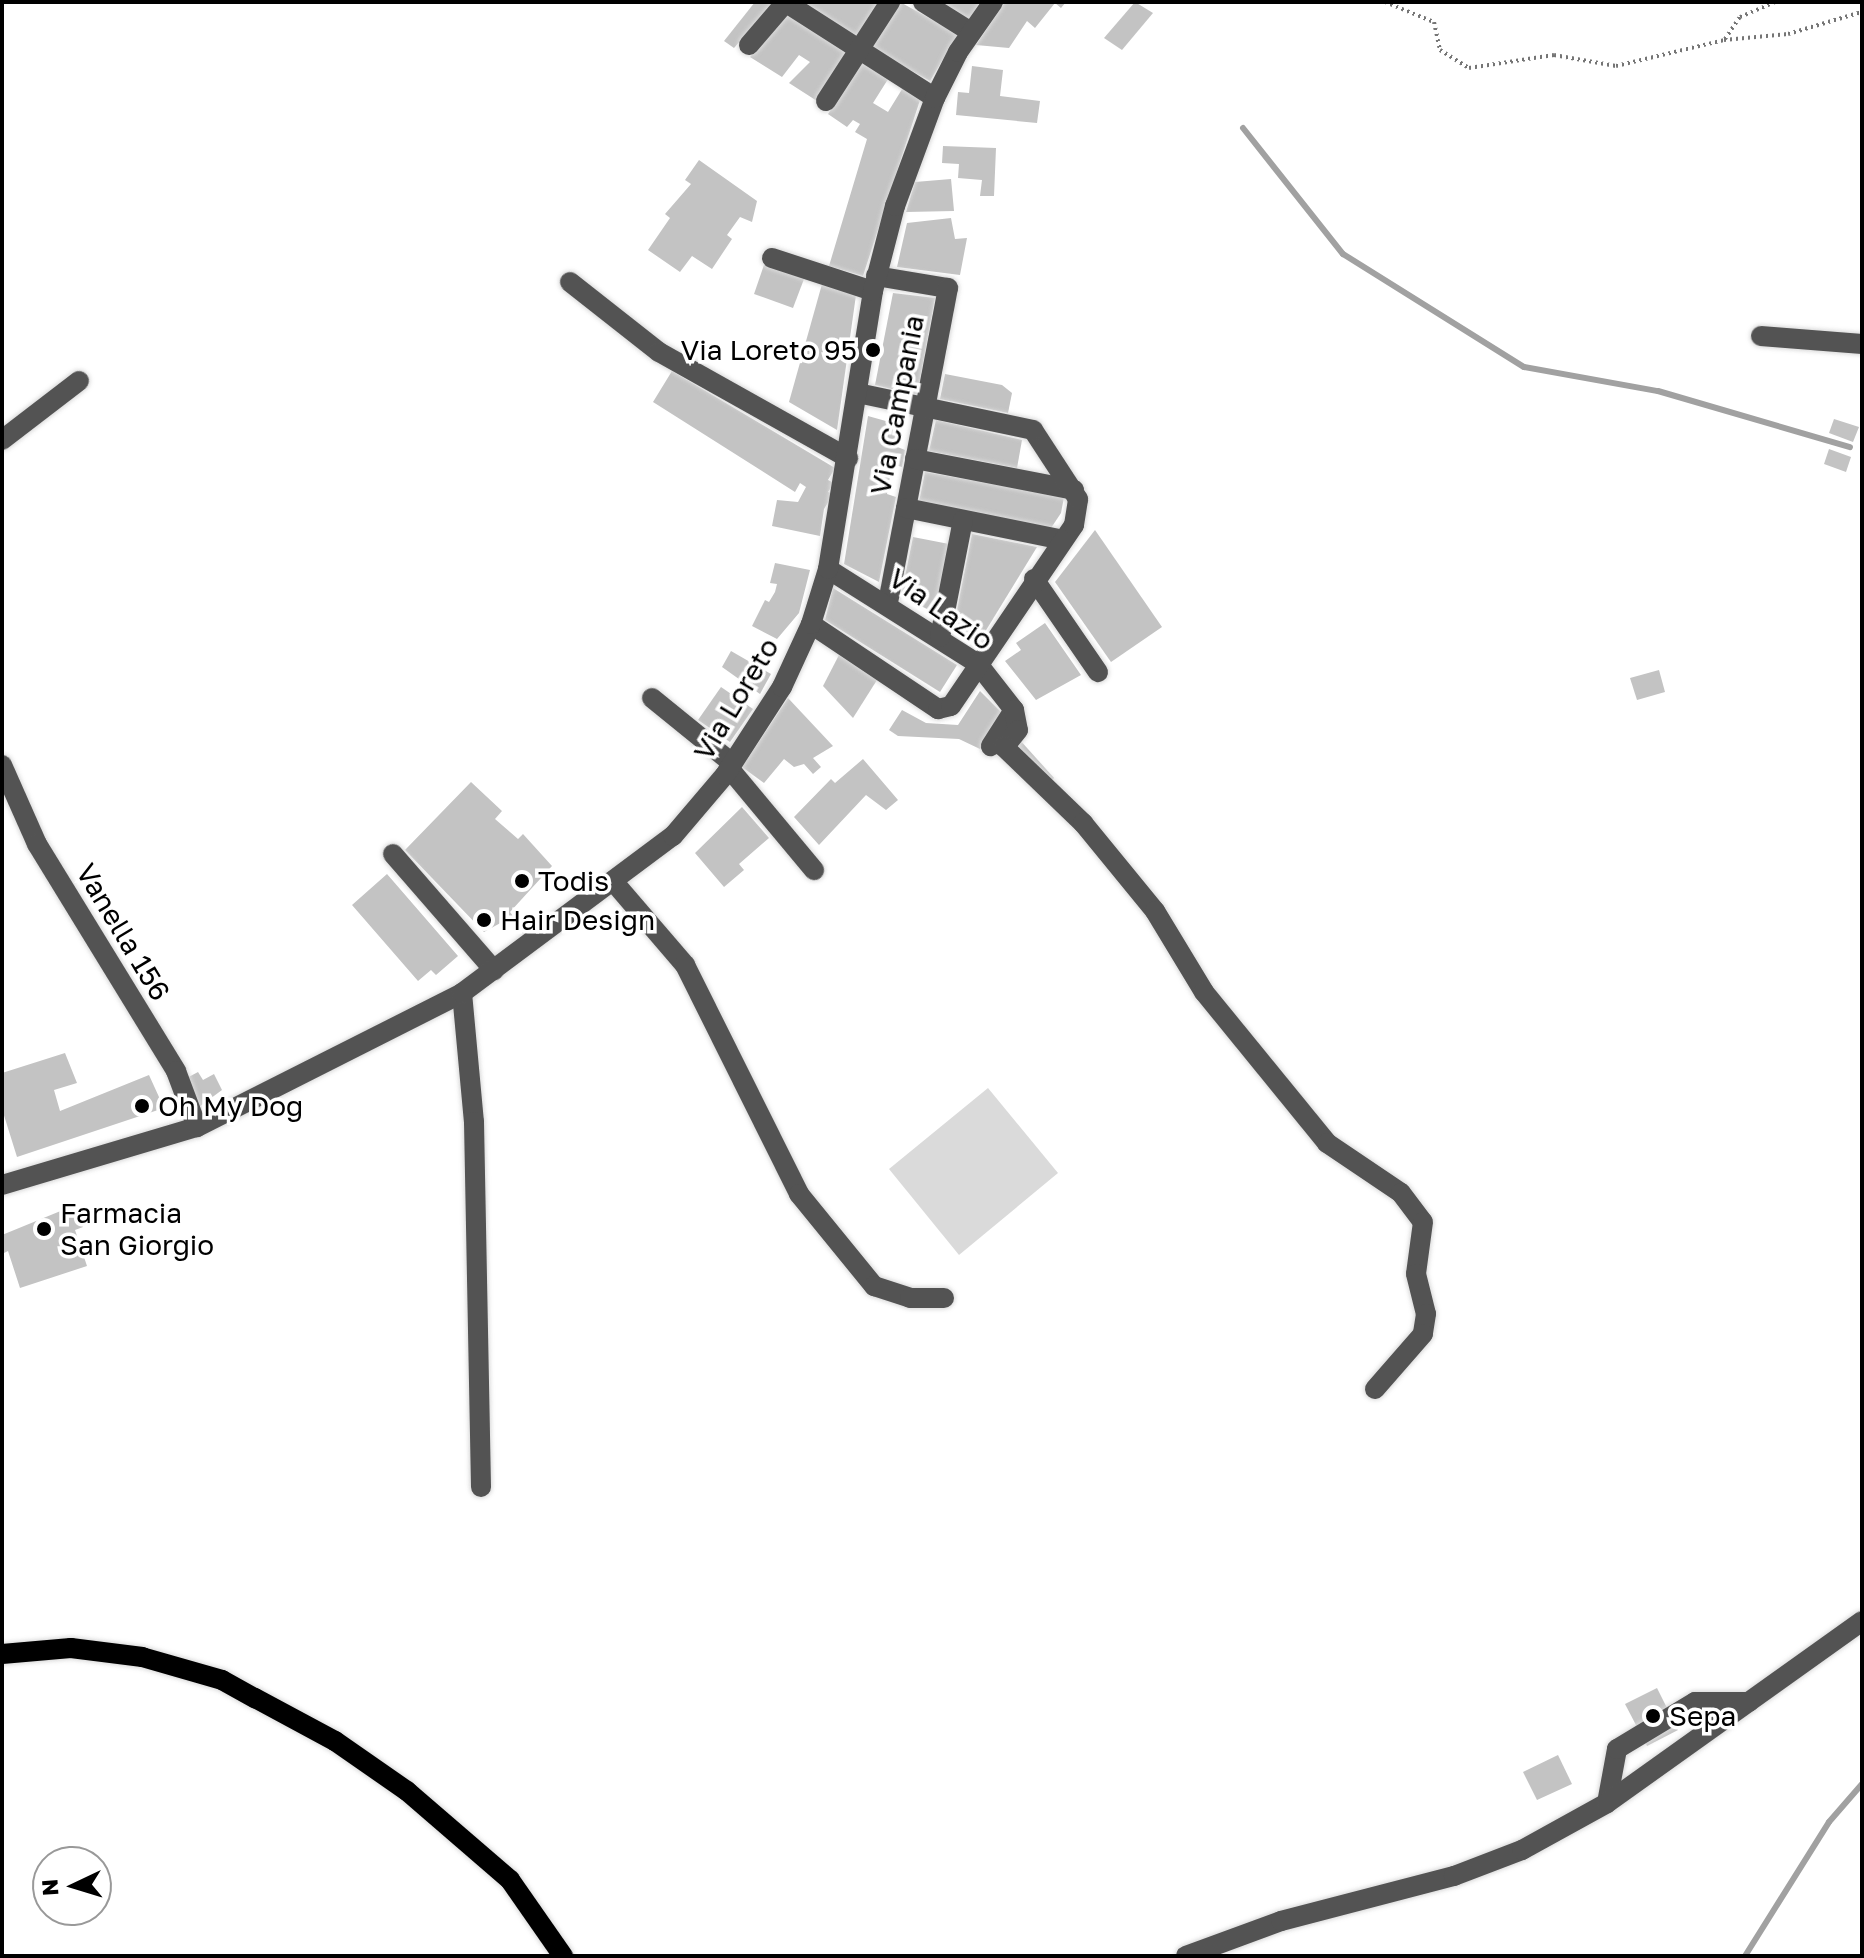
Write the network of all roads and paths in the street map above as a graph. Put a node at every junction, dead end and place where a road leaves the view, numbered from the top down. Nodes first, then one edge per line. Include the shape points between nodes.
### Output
1 (785, 2) edge
2 (890, 2) edge
3 (923, 2) edge
4 (993, 2) edge
5 (1385, 2) edge
6 (1776, 2) edge
7 (1862, 12) edge
8 (971, 32) junction
9 (1724, 40) junction
10 (749, 45) dead end
11 (862, 50) junction
12 (935, 98) junction
13 (826, 101) dead end
14 (772, 258) dead end
15 (570, 282) dead end
16 (875, 284) junction
17 (1761, 336) dead end
18 (1862, 344) edge
19 (79, 381) dead end
20 (858, 393) junction
21 (925, 408) junction
22 (2, 440) edge
23 (848, 458) junction
24 (915, 459) junction
25 (1074, 490) junction
26 (906, 508) junction
27 (963, 520) junction
28 (1063, 540) junction
29 (828, 569) junction
30 (1034, 579) junction
31 (888, 603) junction
32 (811, 624) junction
33 (940, 637) junction
34 (978, 664) junction
35 (1098, 672) dead end
36 (652, 698) dead end
37 (1014, 710) junction
38 (991, 746) dead end
39 (2, 765) edge
40 (731, 766) junction
41 (393, 854) dead end
42 (814, 870) dead end
43 (613, 881) junction
44 (494, 970) junction
45 (462, 993) junction
46 (197, 1127) junction
47 (2, 1185) edge
48 (944, 1298) dead end
49 (1375, 1389) dead end
50 (481, 1487) dead end
51 (1862, 1621) edge
52 (2, 1654) edge
53 (1749, 1702) junction
54 (1607, 1803) junction
55 (563, 1956) edge
56 (1186, 1956) edge

1 - 10 street
1 - 11 street
2 - 11 street
3 - 8 street
4 - 8 street, Via Loreto
5 - 9 path via 1434,22 1440,50 1469,68 1554,55 1616,66
6 - 9 path via 1740,17
7 - 9 path via 1788,34
8 - 12 street, Via Loreto
11 - 12 street
11 - 13 street
12 - 16 street, Via Loreto via 895,206
14 - 16 street
15 - 23 street via 659,352
16 - 20 street, Via Loreto
16 - 21 street, Via Campania via 948,288
17 - 18 street
19 - 22 street
20 - 21 street
20 - 23 street, Via Loreto
21 - 24 street, Via Campania
21 - 25 street via 1033,430
23 - 29 street, Via Loreto
24 - 25 street
24 - 26 street, Via Campania
25 - 28 street via 1074,525
26 - 27 street
26 - 31 street, Via Campania
27 - 28 street
27 - 33 street
28 - 30 street
29 - 31 street, Via Lazio
29 - 32 street, Via Loreto
30 - 34 street
30 - 35 street
31 - 33 street, Via Lazio
32 - 34 street via 938,709 951,706
32 - 40 street, Via Loreto via 782,687
33 - 34 street, Via Lazio
34 - 37 street, Via Lazio
36 - 40 street
37 - 38 street
37 - 49 street via 1018,730 1004,747 1051,798 1083,823 1155,911 1204,992 1327,1143 1401,1193 1423,1222 1416,1274 1426,1314 1423,1334
39 - 46 street, Vanella 156 via 37,844 176,1071
40 - 42 street
40 - 43 street, Via Loreto via 673,836
41 - 44 street
43 - 44 street, Via Loreto
43 - 48 street via 685,965 799,1194 874,1286 910,1298
44 - 45 street, Via Loreto
45 - 46 street, Via Loreto
45 - 50 street via 474,1122
46 - 47 street, Via Loreto
51 - 53 street
52 - 55 main road via 71,1648 142,1657 201,1673 335,1741 407,1791 510,1880
53 - 54 street
53 - 54 street via 1695,1702 1617,1749
54 - 56 street via 1522,1850 1454,1876 1281,1921

